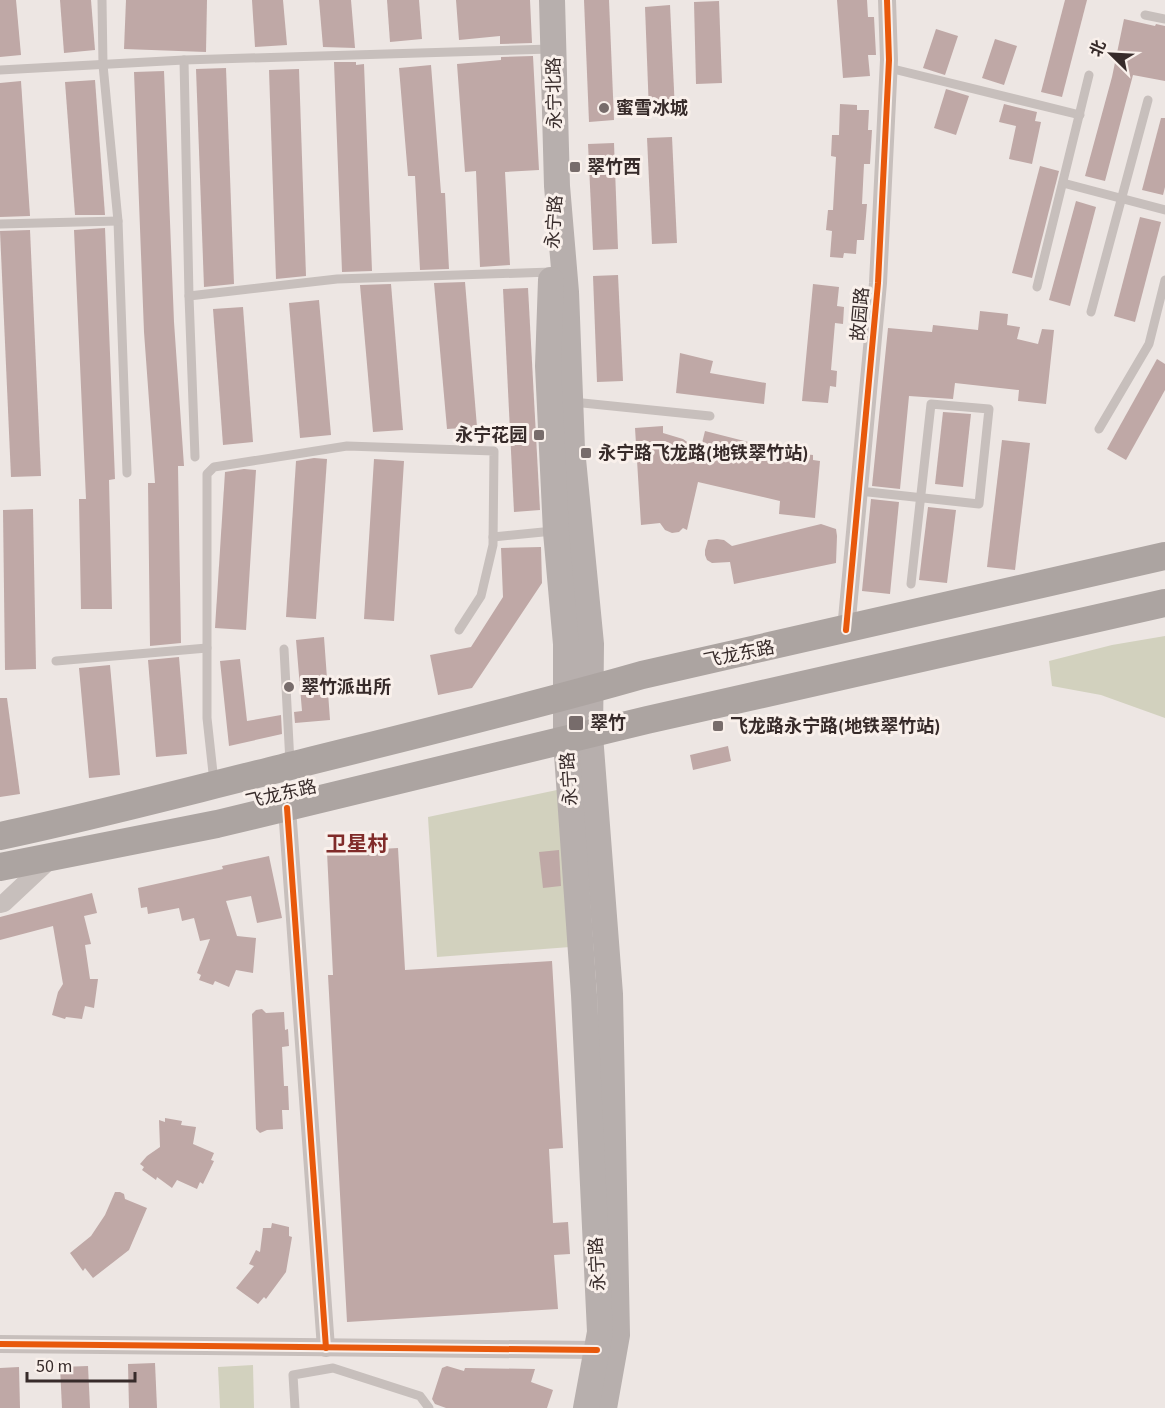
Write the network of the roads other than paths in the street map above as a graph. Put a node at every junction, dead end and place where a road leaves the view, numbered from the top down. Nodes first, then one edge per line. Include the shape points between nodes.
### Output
1 (102, 0) edge
2 (552, 0) edge
3 (887, 0) edge
4 (1145, 15) dead end
5 (1165, 19) edge
6 (553, 49) junction
7 (184, 60) junction
8 (103, 65) junction
9 (889, 68) junction
10 (0, 70) edge
11 (1089, 75) dead end
12 (1148, 100) dead end
13 (1080, 115) junction
14 (1063, 183) junction
15 (557, 186) junction
16 (1122, 199) junction
17 (1165, 210) edge
18 (118, 222) junction
19 (0, 224) edge
20 (551, 272) junction
21 (1165, 280) edge
22 (1037, 287) dead end
23 (189, 296) junction
24 (1091, 312) dead end
25 (570, 401) junction
26 (710, 417) dead end
27 (1099, 429) dead end
28 (195, 457) dead end
29 (127, 473) dead end
30 (859, 491) junction
31 (921, 498) junction
32 (556, 530) junction
33 (493, 537) junction
34 (1165, 556) edge
35 (911, 584) dead end
36 (1165, 603) edge
37 (459, 630) dead end
38 (846, 630) junction
39 (207, 648) junction
40 (284, 649) dead end
41 (56, 661) dead end
42 (579, 693) junction
43 (578, 737) junction
44 (290, 766) junction
45 (214, 785) junction
46 (287, 808) junction
47 (0, 836) edge
48 (54, 855) junction
49 (0, 867) edge
50 (0, 904) edge
51 (0, 1344) edge
52 (326, 1348) junction
53 (597, 1350) junction
54 (295, 1408) edge
55 (429, 1408) edge
56 (586, 1408) edge
57 (604, 1408) edge

1 - 8 lane
2 - 6 main road, 永宁北路
3 - 9 street, 故园路
4 - 5 lane
6 - 7 lane
6 - 15 main road, 永宁北路
7 - 8 lane
7 - 23 lane
8 - 10 lane
8 - 18 lane
9 - 13 lane
9 - 30 street, 故园路 via 878,283
11 - 13 lane
12 - 16 lane
13 - 14 lane
14 - 16 lane
14 - 22 lane
15 - 20 main road, 永宁路
15 - 25 main road, 永宁路
16 - 17 lane
16 - 24 lane
18 - 19 lane
18 - 29 lane
20 - 23 lane via 337,279
20 - 32 main road, 永宁路 via 548,366
21 - 27 lane via 1149,344
23 - 28 lane
25 - 26 lane
25 - 42 main road, 永宁路 via 591,644
30 - 31 lane
30 - 38 street, 故园路
31 - 31 lane via 979,504 989,409 931,404
31 - 35 lane
32 - 33 lane
32 - 42 main road, 永宁路 via 566,644
33 - 37 lane via 481,596
33 - 39 lane via 494,451 347,446 214,467 207,474
34 - 38 main road, 飞龙东路
36 - 43 main road, 飞龙东路
38 - 42 main road, 飞龙东路 via 642,675
39 - 41 lane
39 - 45 lane via 207,718
40 - 44 lane
42 - 43 main road, 永宁路
42 - 44 main road, 飞龙东路
43 - 46 main road, 飞龙东路
43 - 53 main road, 永宁路 via 584,995 600,1332
43 - 57 main road, 永宁路 via 611,1005 617,1335
44 - 45 main road, 飞龙东路
45 - 47 main road, 飞龙东路
46 - 48 main road, 飞龙东路
46 - 52 street
48 - 49 main road, 飞龙东路
48 - 50 street
51 - 52 street
52 - 53 street
53 - 56 main road, 永宁路
54 - 55 lane via 293,1375 333,1368 420,1396

